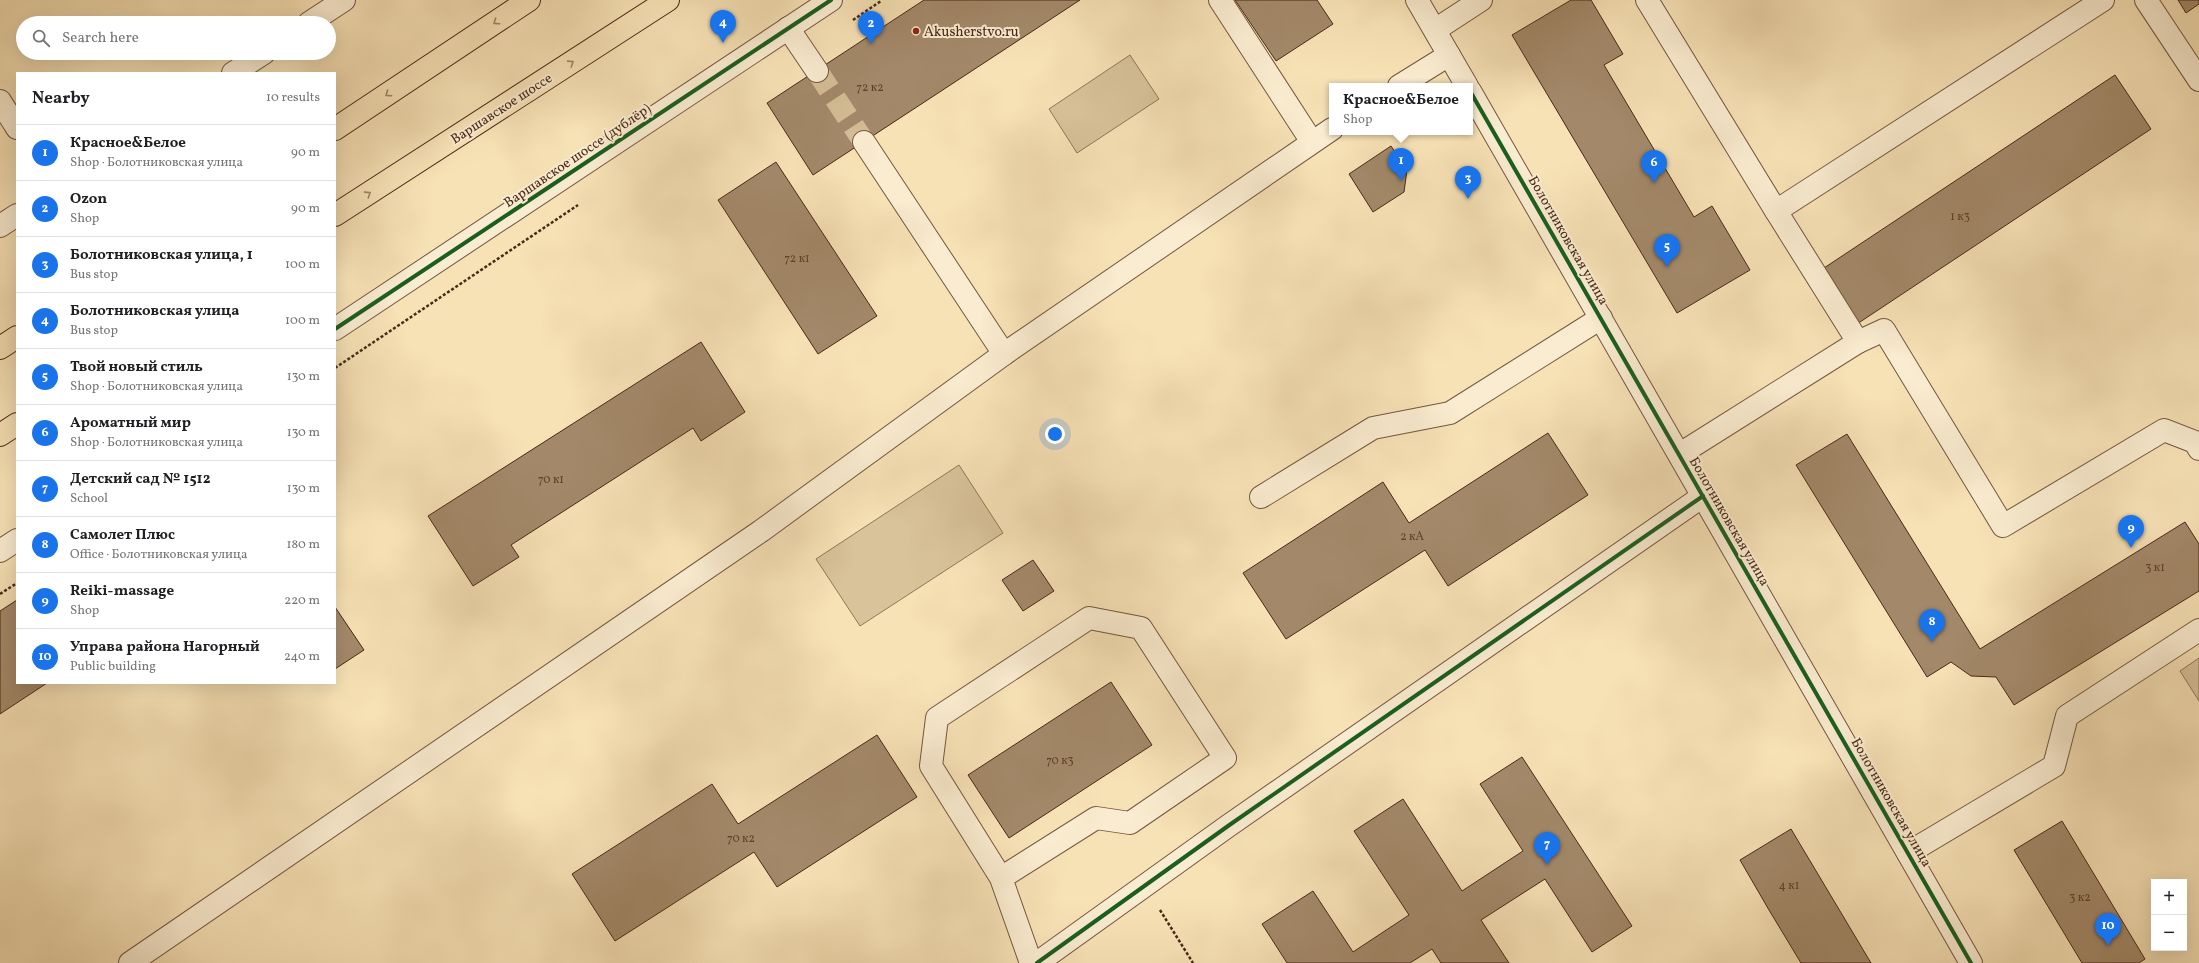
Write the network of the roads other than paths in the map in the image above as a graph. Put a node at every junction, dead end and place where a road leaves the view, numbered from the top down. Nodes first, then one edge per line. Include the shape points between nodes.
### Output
1 (344, 0) edge
2 (529, 0) edge
3 (668, 0) edge
4 (831, 0) edge
5 (1220, 0) edge
6 (1417, 0) edge
7 (1481, 0) edge
8 (1647, 0) edge
9 (2103, 0) edge
10 (2146, 0) edge
11 (320, 16) edge
12 (788, 28) junction
13 (1435, 30) junction
14 (1449, 55) junction
15 (253, 60) edge
16 (817, 71) tunnel mouth
17 (235, 72) edge
18 (2199, 80) edge
19 (1404, 83) edge
20 (1465, 83) edge
21 (1473, 96) edge
22 (0, 101) edge
23 (16, 126) edge
24 (336, 128) edge
25 (1329, 131) edge
26 (864, 142) tunnel mouth
27 (1312, 142) junction
28 (1776, 211) junction
29 (336, 214) edge
30 (16, 216) edge
31 (0, 226) edge
32 (1601, 318) junction
33 (336, 328) edge
34 (16, 338) edge
35 (1858, 342) junction
36 (0, 348) edge
37 (1004, 354) junction
38 (16, 425) edge
39 (0, 435) edge
40 (2199, 449) edge
41 (1680, 454) junction
42 (1703, 496) junction
43 (1262, 497) dead end
44 (16, 541) edge
45 (0, 551) edge
46 (2199, 630) edge
47 (1908, 853) junction
48 (1001, 878) junction
49 (130, 963) edge
50 (1031, 963) edge
51 (1037, 963) edge
52 (1971, 963) edge

1 - 11 street
2 -> 24 main road
29 -> 3 main road, Варшавское шоссе
4 - 12 street, Варшавское шоссе (дублёр)
5 - 27 street
6 - 13 street
7 - 13 street
8 - 28 street
9 - 28 street
10 - 18 street
12 - 16 street
12 - 33 street, Варшавское шоссе (дублёр)
13 - 14 street
14 - 19 street
14 - 20 street
15 - 17 street
21 - 32 street, Болотниковская улица
22 - 23 street
25 - 27 street
26 - 37 street
27 - 37 street
28 - 35 street
30 - 31 street
32 - 41 street, Болотниковская улица
32 - 43 street via 1450,413 1373,428
34 - 36 main road
35 - 40 street via 1884,330 2003,526 2164,430 2195,442
35 - 41 street
37 - 49 street via 761,530
38 - 39 main road
41 - 42 street, Болотниковская улица
42 - 47 street, Болотниковская улица
42 - 51 street
44 - 45 street
46 - 47 street via 2068,716 2054,766
47 - 52 street, Болотниковская улица
48 - 48 street via 931,766 937,718 1089,618 1141,628 1225,758 1130,823 1096,818
48 - 50 street

